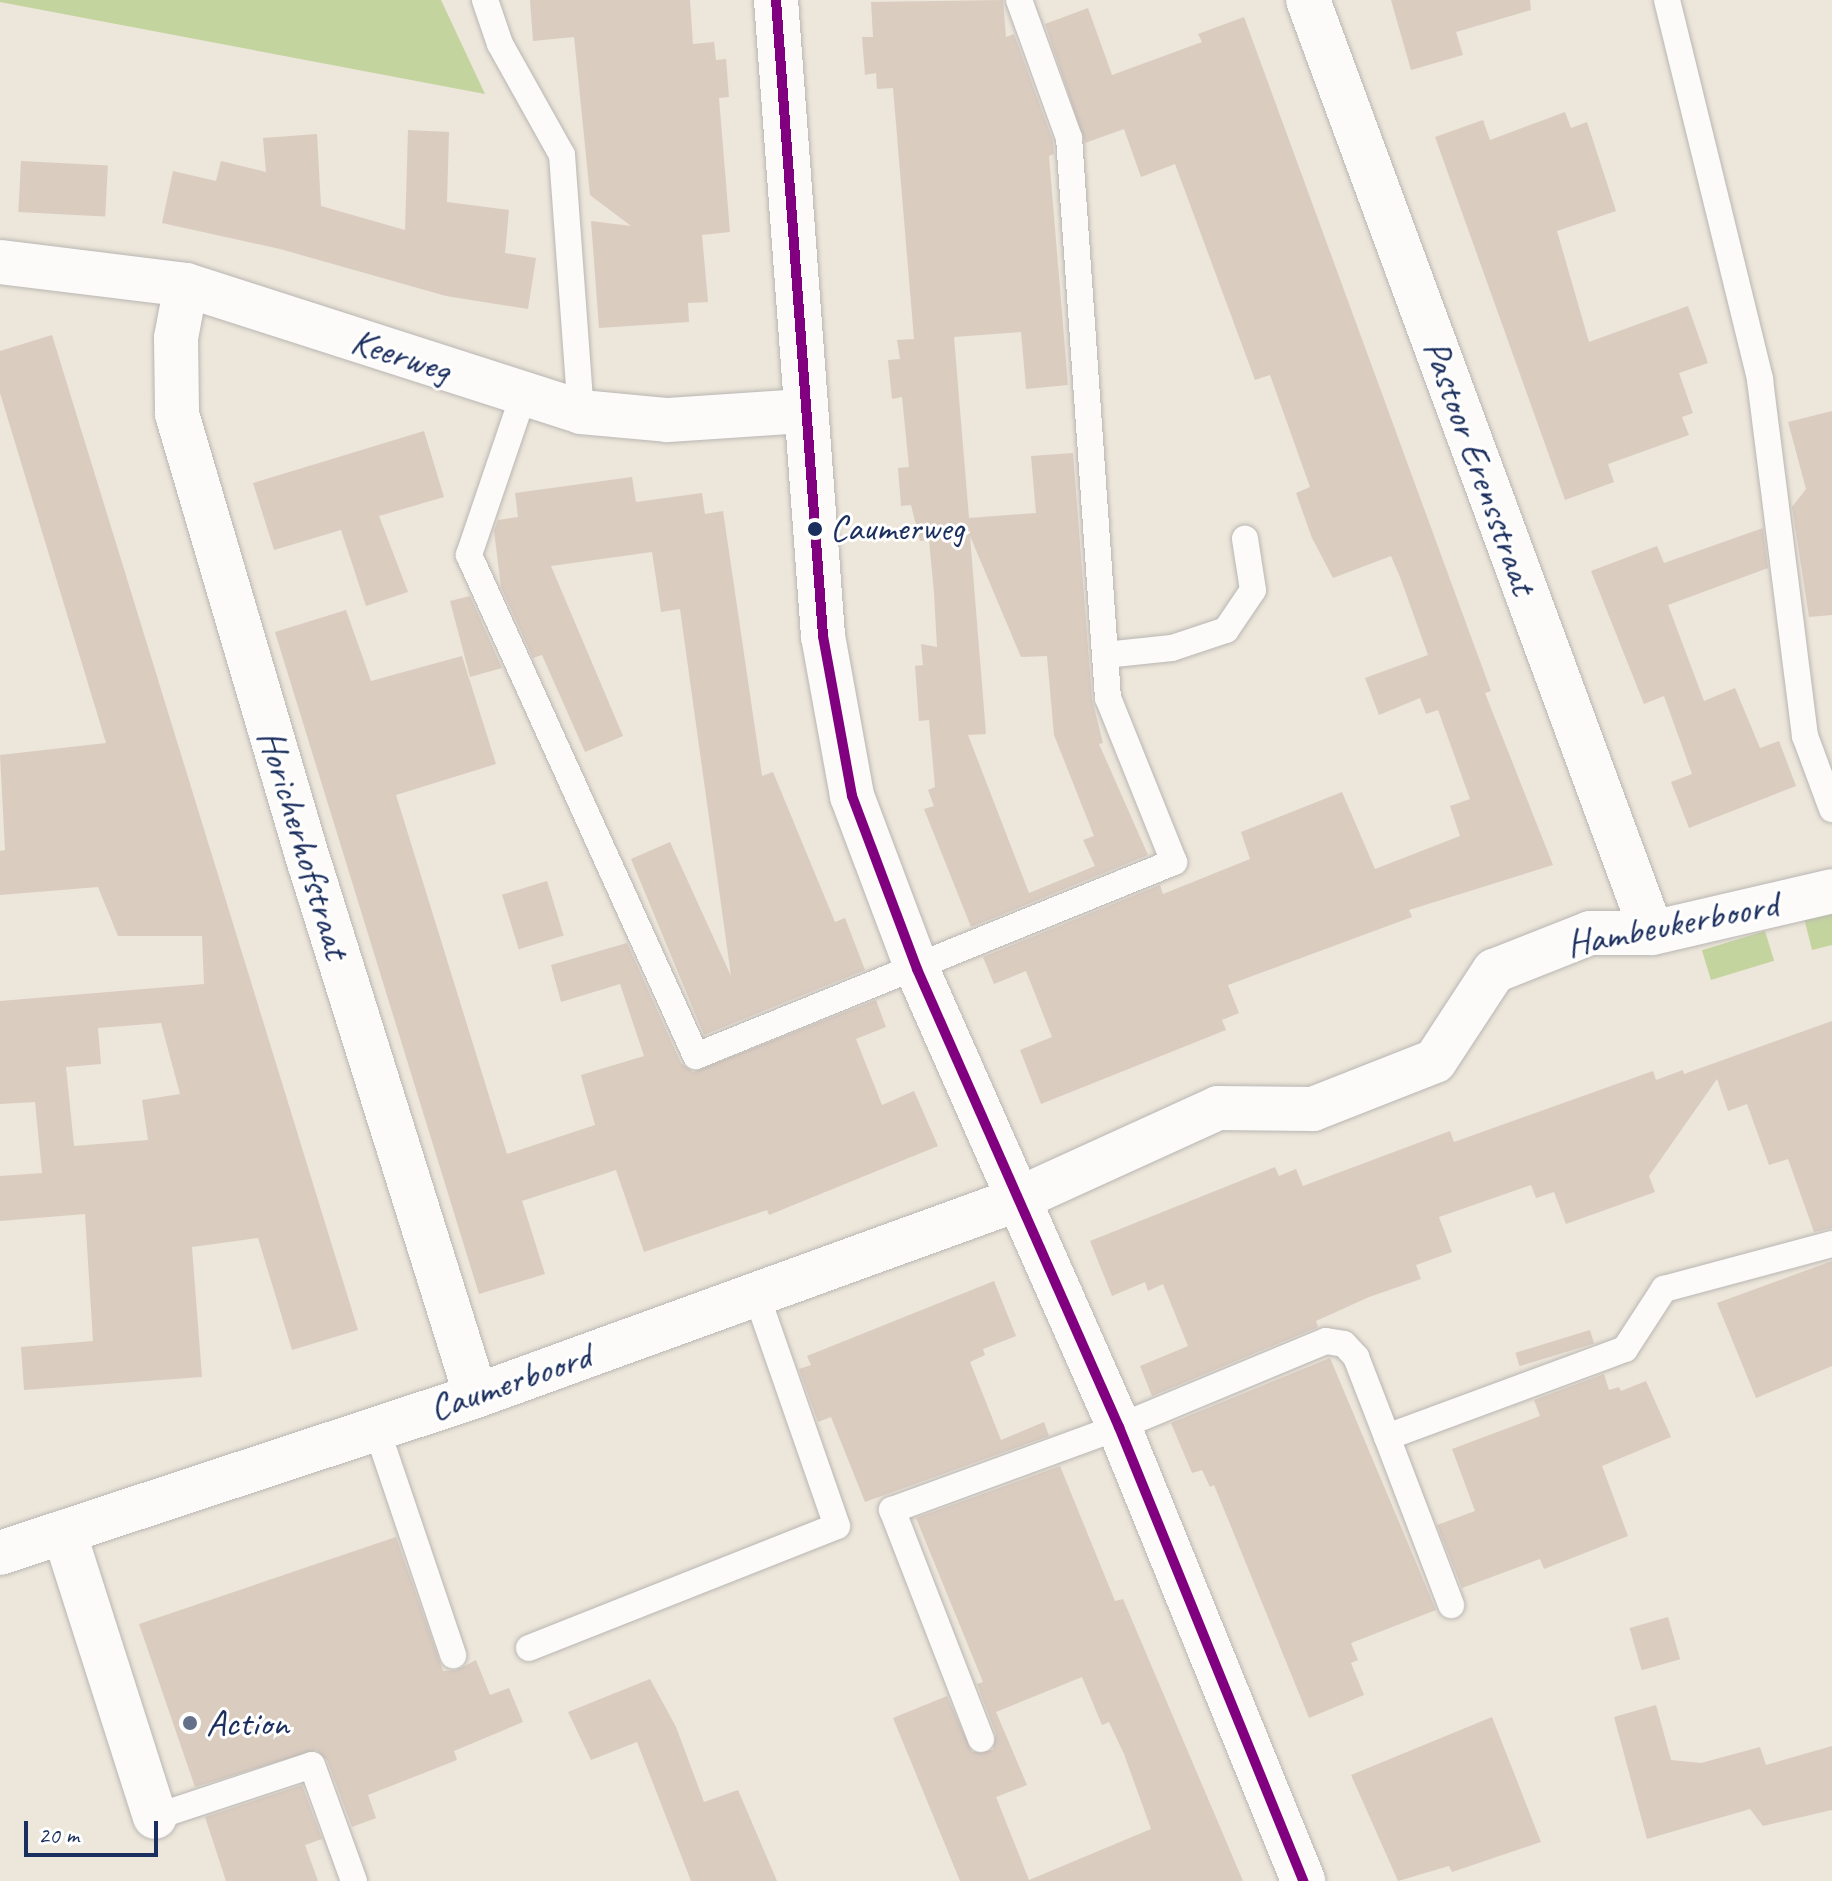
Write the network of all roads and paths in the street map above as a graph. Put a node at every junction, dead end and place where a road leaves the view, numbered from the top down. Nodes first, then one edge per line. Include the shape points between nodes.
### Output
1 (485, 0) edge
2 (776, 0) edge
3 (1019, 0) edge
4 (1308, 0) edge
5 (1667, 0) edge
6 (0, 262) edge
7 (186, 285) junction
8 (523, 396) junction
9 (804, 411) junction
10 (581, 412) junction
11 (1245, 539) dead end
12 (1105, 655) junction
13 (1832, 809) edge
14 (1832, 891) edge
15 (1652, 933) junction
16 (917, 969) junction
17 (1016, 1200) junction
18 (1832, 1244) edge
19 (756, 1294) junction
20 (476, 1396) junction
21 (376, 1427) junction
22 (1119, 1427) junction
23 (1387, 1437) junction
24 (64, 1532) junction
25 (3, 1546) edge
26 (1451, 1605) dead end
27 (529, 1648) dead end
28 (453, 1655) dead end
29 (981, 1739) dead end
30 (155, 1817) joint
31 (354, 1881) edge
32 (1303, 1881) edge

1 - 10 lane via 500,44 562,155
2 - 9 street
3 - 12 lane via 1069,138
4 - 15 street, Pastoor Erensstraat
5 - 13 lane via 1760,380 1805,736
6 - 7 street, Keerweg
7 - 8 street, Keerweg
7 - 20 street, Horicherhofstraat via 176,338 177,414 310,865
8 - 10 street, Keerweg
8 - 16 lane via 469,555 696,1056
9 - 10 street, Keerweg via 668,420
9 - 16 street via 823,636 840,750 870,851
11 - 12 lane via 1253,590 1226,630 1172,648
12 - 16 lane via 1108,698 1174,862
14 - 15 street, Hambeukerboord
15 - 17 street, Hambeukerboord via 1590,933 1494,971 1435,1061 1313,1109 1218,1108
16 - 17 street
17 - 19 street, Caumerboord
17 - 22 street
18 - 23 lane via 1664,1289 1625,1349
19 - 20 street, Caumerboord
19 - 27 lane via 837,1526
20 - 21 street, Caumerboord
21 - 24 street, Caumerboord
21 - 28 lane
22 - 23 lane via 1326,1341 1344,1344 1356,1357
22 - 29 lane via 892,1510
22 - 32 street
23 - 26 lane
24 - 25 street, Caumerboord
24 - 30 street
30 - 31 lane via 312,1765

